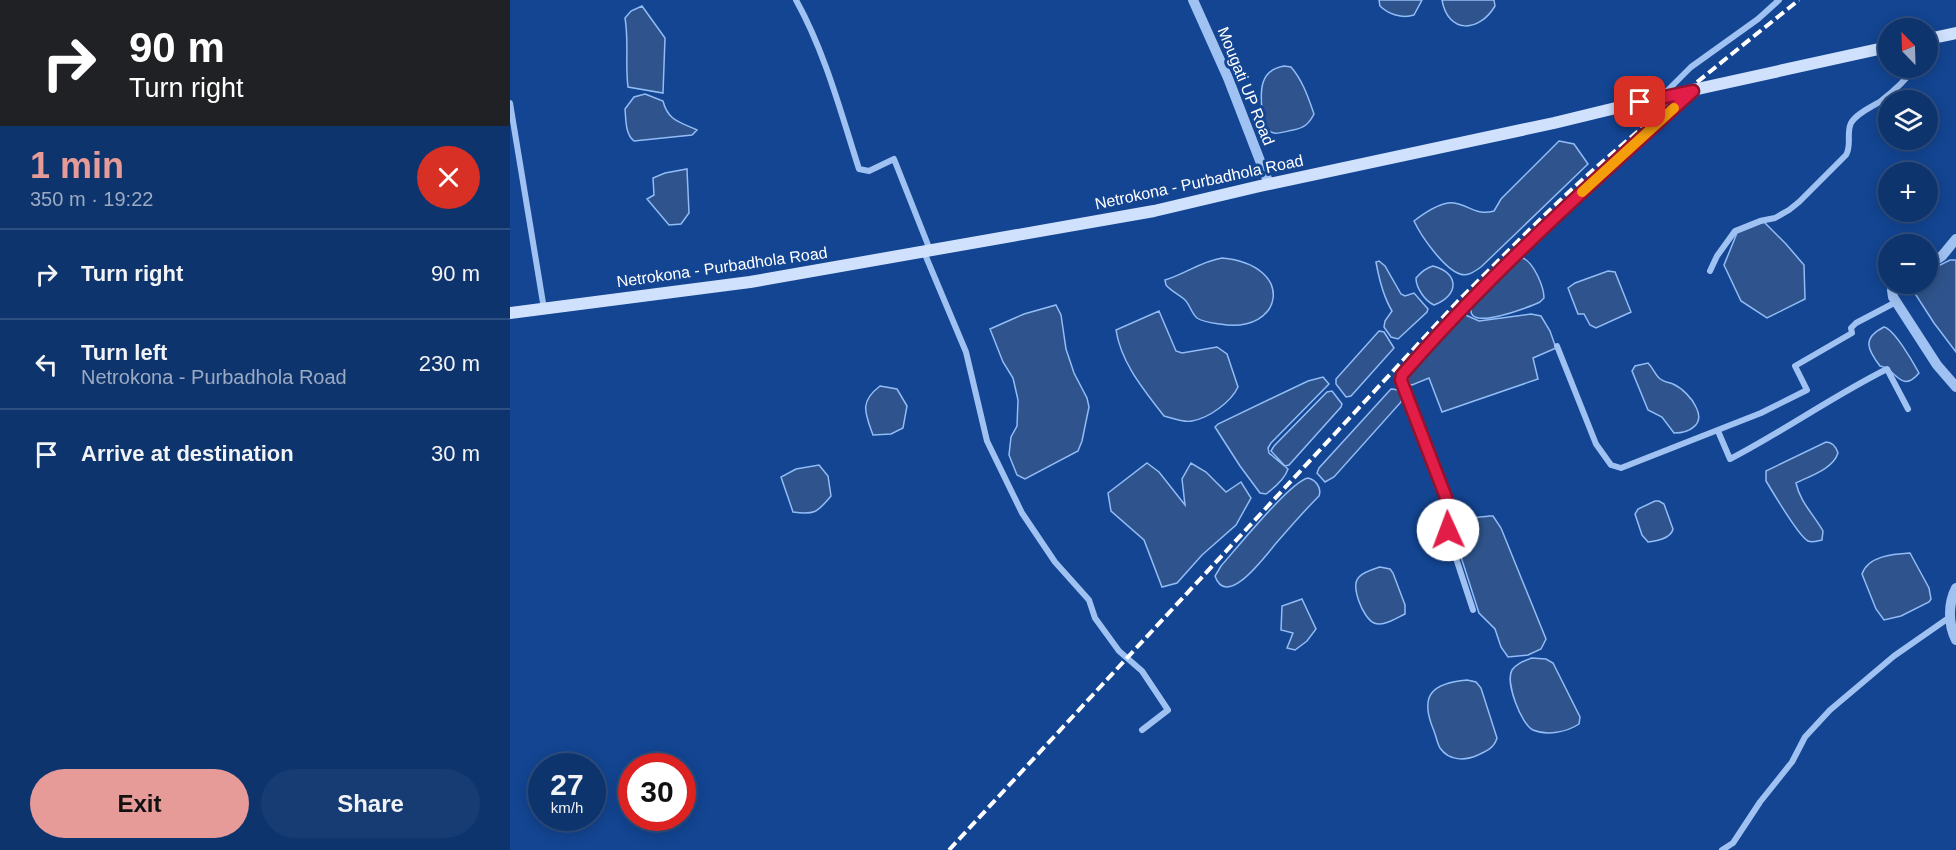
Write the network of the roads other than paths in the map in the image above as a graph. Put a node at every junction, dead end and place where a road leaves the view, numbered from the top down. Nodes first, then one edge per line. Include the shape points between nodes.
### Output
1 (796, 0) edge
2 (1193, 0) edge
3 (1779, 0) edge
4 (1956, 33) edge
5 (1938, 37) edge
6 (1878, 50) edge
7 (1905, 78) edge
8 (1693, 91) junction
9 (1661, 96) junction
10 (510, 103) edge
11 (1269, 184) junction
12 (1956, 239) edge
13 (927, 251) junction
14 (1938, 259) edge
15 (1710, 271) dead end
16 (1893, 294) edge
17 (1896, 302) junction
18 (544, 309) junction
19 (510, 313) edge
20 (1557, 346) dead end
21 (1956, 387) edge
22 (1908, 409) dead end
23 (1718, 431) junction
24 (1956, 588) edge
25 (1473, 610) dead end
26 (1950, 617) junction
27 (1956, 640) edge
28 (1142, 730) dead end
29 (1722, 850) edge

1 - 13 street via 831,82 859,169 869,171 894,159
2 - 11 street, Mougati UP Road
3 - 9 street via 1691,67
4 - 5 main road
6 - 8 main road, Netrokona - Purbadhola Road
7 - 15 street via 1851,124 1846,155 1799,202 1774,218 1735,231
8 - 9 main road, Netrokona - Purbadhola Road
8 - 25 street via 1539,232 1453,317 1402,375 1450,508 1450,540
9 - 11 main road, Netrokona - Purbadhola Road
10 - 18 street
11 - 13 main road, Netrokona - Purbadhola Road via 1154,212
12 - 14 street
13 - 18 main road, Netrokona - Purbadhola Road via 750,282
13 - 28 street via 966,352 987,441 1022,513 1055,562 1089,600 1095,618 1119,651 1142,671 1168,710
16 - 17 street
17 - 21 street
17 - 23 street via 1856,323 1852,333 1795,366 1807,390
18 - 19 main road, Netrokona - Purbadhola Road
20 - 23 street via 1596,444 1617,468
22 - 23 street via 1887,369 1730,459
24 - 26 street
26 - 27 street
26 - 29 street via 1894,656 1830,710 1805,737 1792,762 1733,843

